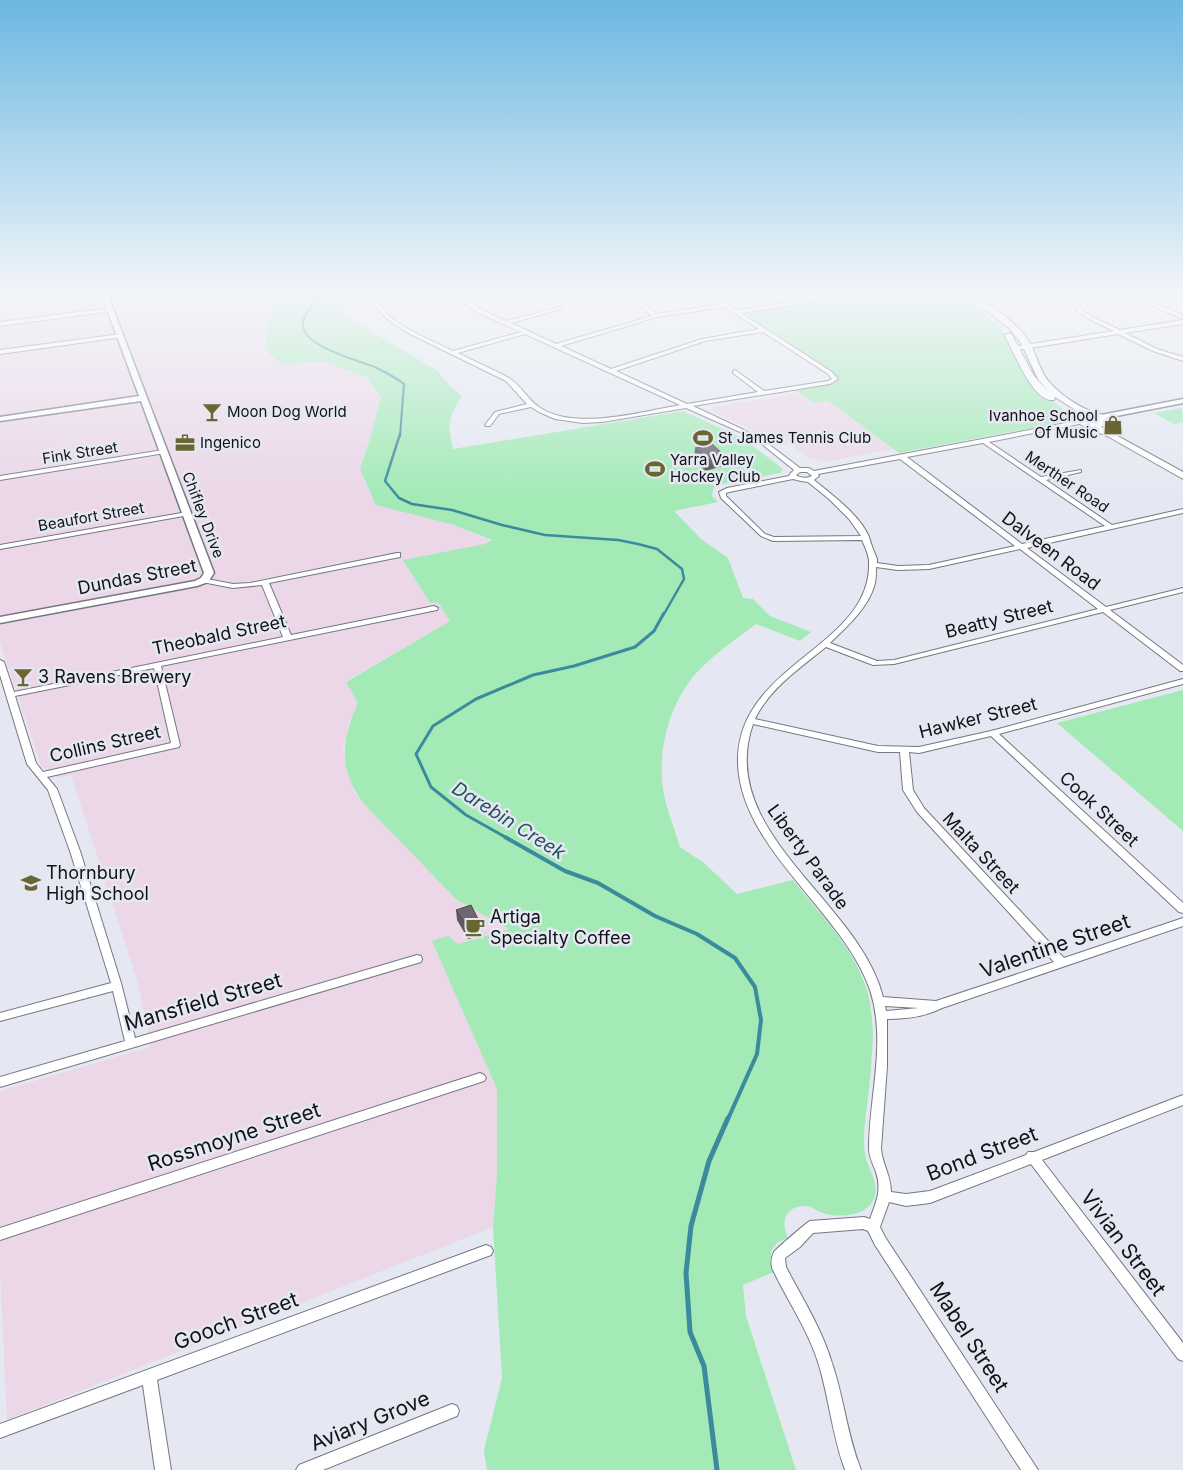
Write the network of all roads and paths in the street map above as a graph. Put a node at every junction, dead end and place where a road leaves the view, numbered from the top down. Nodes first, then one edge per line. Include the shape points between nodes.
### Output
1 (130, 362) edge
2 (472, 362) edge
3 (589, 362) edge
4 (639, 362) edge
5 (812, 362) edge
6 (1022, 362) edge
7 (1034, 362) edge
8 (610, 371) junction
9 (735, 372) dead end
10 (830, 373) joint
11 (763, 393) junction
12 (144, 398) junction
13 (1183, 402) edge
14 (532, 405) junction
15 (686, 405) junction
16 (0, 419) edge
17 (1094, 420) junction
18 (488, 425) dead end
19 (984, 441) junction
20 (163, 452) junction
21 (902, 457) junction
22 (1183, 470) edge
23 (1079, 471) dead end
24 (796, 473) junction
25 (812, 476) junction
26 (1183, 476) edge
27 (0, 478) edge
28 (1040, 479) junction
29 (1183, 511) edge
30 (187, 514) junction
31 (1111, 527) junction
32 (866, 538) junction
33 (1020, 547) junction
34 (0, 548) edge
35 (397, 556) dead end
36 (875, 566) junction
37 (205, 580) junction
38 (265, 582) junction
39 (1183, 590) edge
40 (434, 608) dead end
41 (1103, 610) junction
42 (0, 620) edge
43 (288, 638) junction
44 (825, 644) junction
45 (0, 662) edge
46 (157, 665) junction
47 (1183, 669) edge
48 (1183, 681) edge
49 (10, 695) junction
50 (750, 721) junction
51 (992, 733) junction
52 (904, 751) junction
53 (42, 776) junction
54 (1183, 909) edge
55 (1183, 922) edge
56 (417, 960) dead end
57 (1062, 963) junction
58 (116, 986) junction
59 (879, 1001) junction
60 (938, 1005) junction
61 (882, 1015) junction
62 (0, 1017) edge
63 (131, 1043) junction
64 (480, 1078) dead end
65 (0, 1082) edge
66 (1183, 1100) edge
67 (1032, 1156) junction
68 (885, 1196) junction
69 (873, 1227) junction
70 (0, 1234) edge
71 (486, 1251) dead end
72 (1183, 1354) edge
73 (149, 1376) junction
74 (452, 1411) dead end
75 (0, 1431) edge
76 (163, 1470) edge
77 (304, 1470) edge
78 (853, 1470) edge
79 (1030, 1470) edge

1 - 12 street, Chifley Drive
2 - 14 street via 508,380
3 - 8 street
4 - 8 street
5 - 10 street
6 - 17 main road via 1024,370 1043,393
7 - 17 main road via 1053,392
8 - 15 street
9 - 11 street
10 - 11 street via 835,379 832,381
11 - 15 street
12 - 16 street
12 - 20 street, Chifley Drive
13 - 17 street
14 - 15 street via 566,421 583,422
14 - 18 street via 497,413
15 - 24 street via 755,438
17 - 19 street
17 - 22 main road
17 - 26 main road via 1112,435
19 - 21 street
19 - 28 street, Merther Road
20 - 27 street, Fink Street
20 - 30 street, Chifley Drive
21 - 25 street
21 - 33 street, Dalveen Road
23 - 28 street
24 - 25 street via 806,470
24 - 25 street via 802,480
24 - 32 street via 727,490 722,492 723,497 763,536 773,539
25 - 32 street via 847,512
28 - 31 street, Merther Road
29 - 31 street
30 - 34 street, Beaufort Street
30 - 37 street, Chifley Drive via 209,573
31 - 33 street
32 - 36 street
33 - 36 street via 929,567
33 - 41 street, Dalveen Road
35 - 38 street, Dundas Street
36 - 44 street, Liberty Parade via 864,602
37 - 38 street, Dundas Street via 233,586
37 - 42 street, Dundas Street
38 - 43 street
39 - 41 street, Beatty Street
40 - 43 street, Theobald Street
41 - 44 street, Beatty Street via 884,663
41 - 47 street, Dalveen Road
43 - 46 street, Theobald Street
44 - 50 street, Liberty Parade via 776,684
45 - 49 street
46 - 49 street, Theobald Street
46 - 53 street, Collins Street via 176,745
48 - 51 street, Hawker Street
49 - 53 street via 32,764
50 - 52 street, Hawker Street via 878,749
50 - 59 street, Liberty Parade via 744,736 742,766 754,810 772,841 862,958
51 - 52 street, Hawker Street via 937,747
51 - 54 street, Cook Street
52 - 57 street, Malta Street via 908,790 920,810
53 - 58 street via 58,802
55 - 57 street, Valentine Street
56 - 63 street, Mansfield Street
57 - 60 street, Valentine Street
58 - 62 street
58 - 63 street
59 - 60 street, Valentine Street
59 - 61 street, Liberty Parade
60 - 61 street, Valentine Street via 912,1014
61 - 68 street, Liberty Parade via 875,1151 884,1176
63 - 65 street, Mansfield Street
64 - 70 street, Rossmoyne Street
66 - 67 street, Bond Street
67 - 68 street, Bond Street via 930,1197 906,1200
67 - 72 street, Vivian Street
68 - 69 street
69 - 78 street via 864,1223 810,1227 777,1260 825,1361
69 - 79 street, Mabel Street
71 - 73 street, Gooch Street
73 - 75 street, Gooch Street
73 - 76 street
74 - 77 street, Aviary Grove

